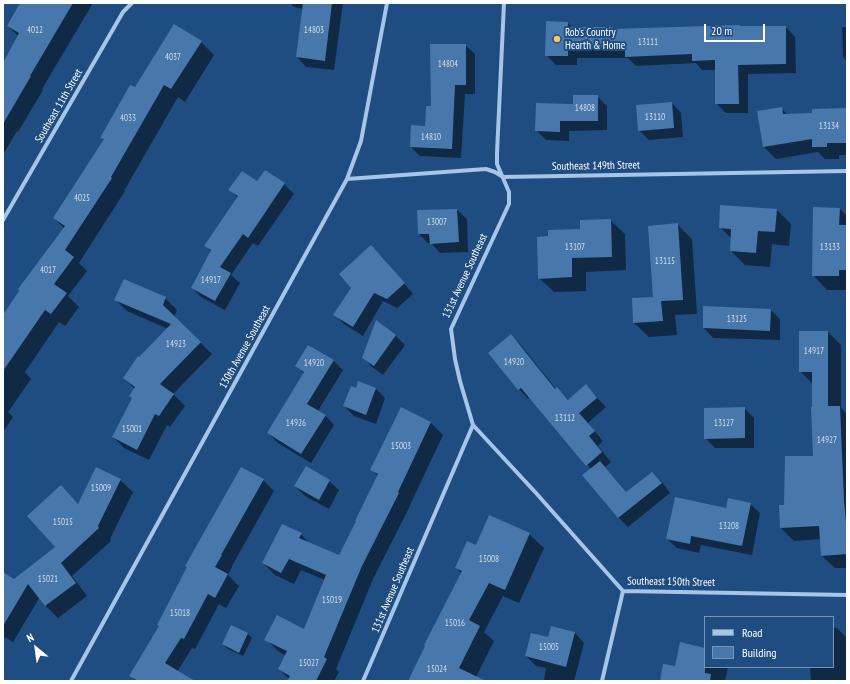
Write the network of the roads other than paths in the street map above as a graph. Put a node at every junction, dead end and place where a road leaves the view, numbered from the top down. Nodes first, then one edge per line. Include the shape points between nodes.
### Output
1 (132, 3) edge
2 (387, 3) edge
3 (504, 3) edge
4 (847, 171) edge
5 (503, 177) junction
6 (348, 179) junction
7 (3, 220) edge
8 (473, 425) junction
9 (622, 591) junction
10 (847, 595) edge
11 (70, 681) edge
12 (363, 681) edge
13 (602, 681) edge

1 - 7 street, Southeast 11th Street via 123,12
2 - 6 street, 130th Avenue Southeast via 361,141
3 - 5 street, 131st Avenue Southeast via 497,153 497,164
4 - 5 street, Southeast 149th Street
5 - 6 street, Southeast 149th Street via 486,169
5 - 8 street, 131st Avenue Southeast via 509,192 509,204 451,329 460,381
6 - 11 street, 130th Avenue Southeast
8 - 9 street, Southeast 150th Street
8 - 12 street, 131st Avenue Southeast
9 - 10 street, Southeast 150th Street
9 - 13 street

